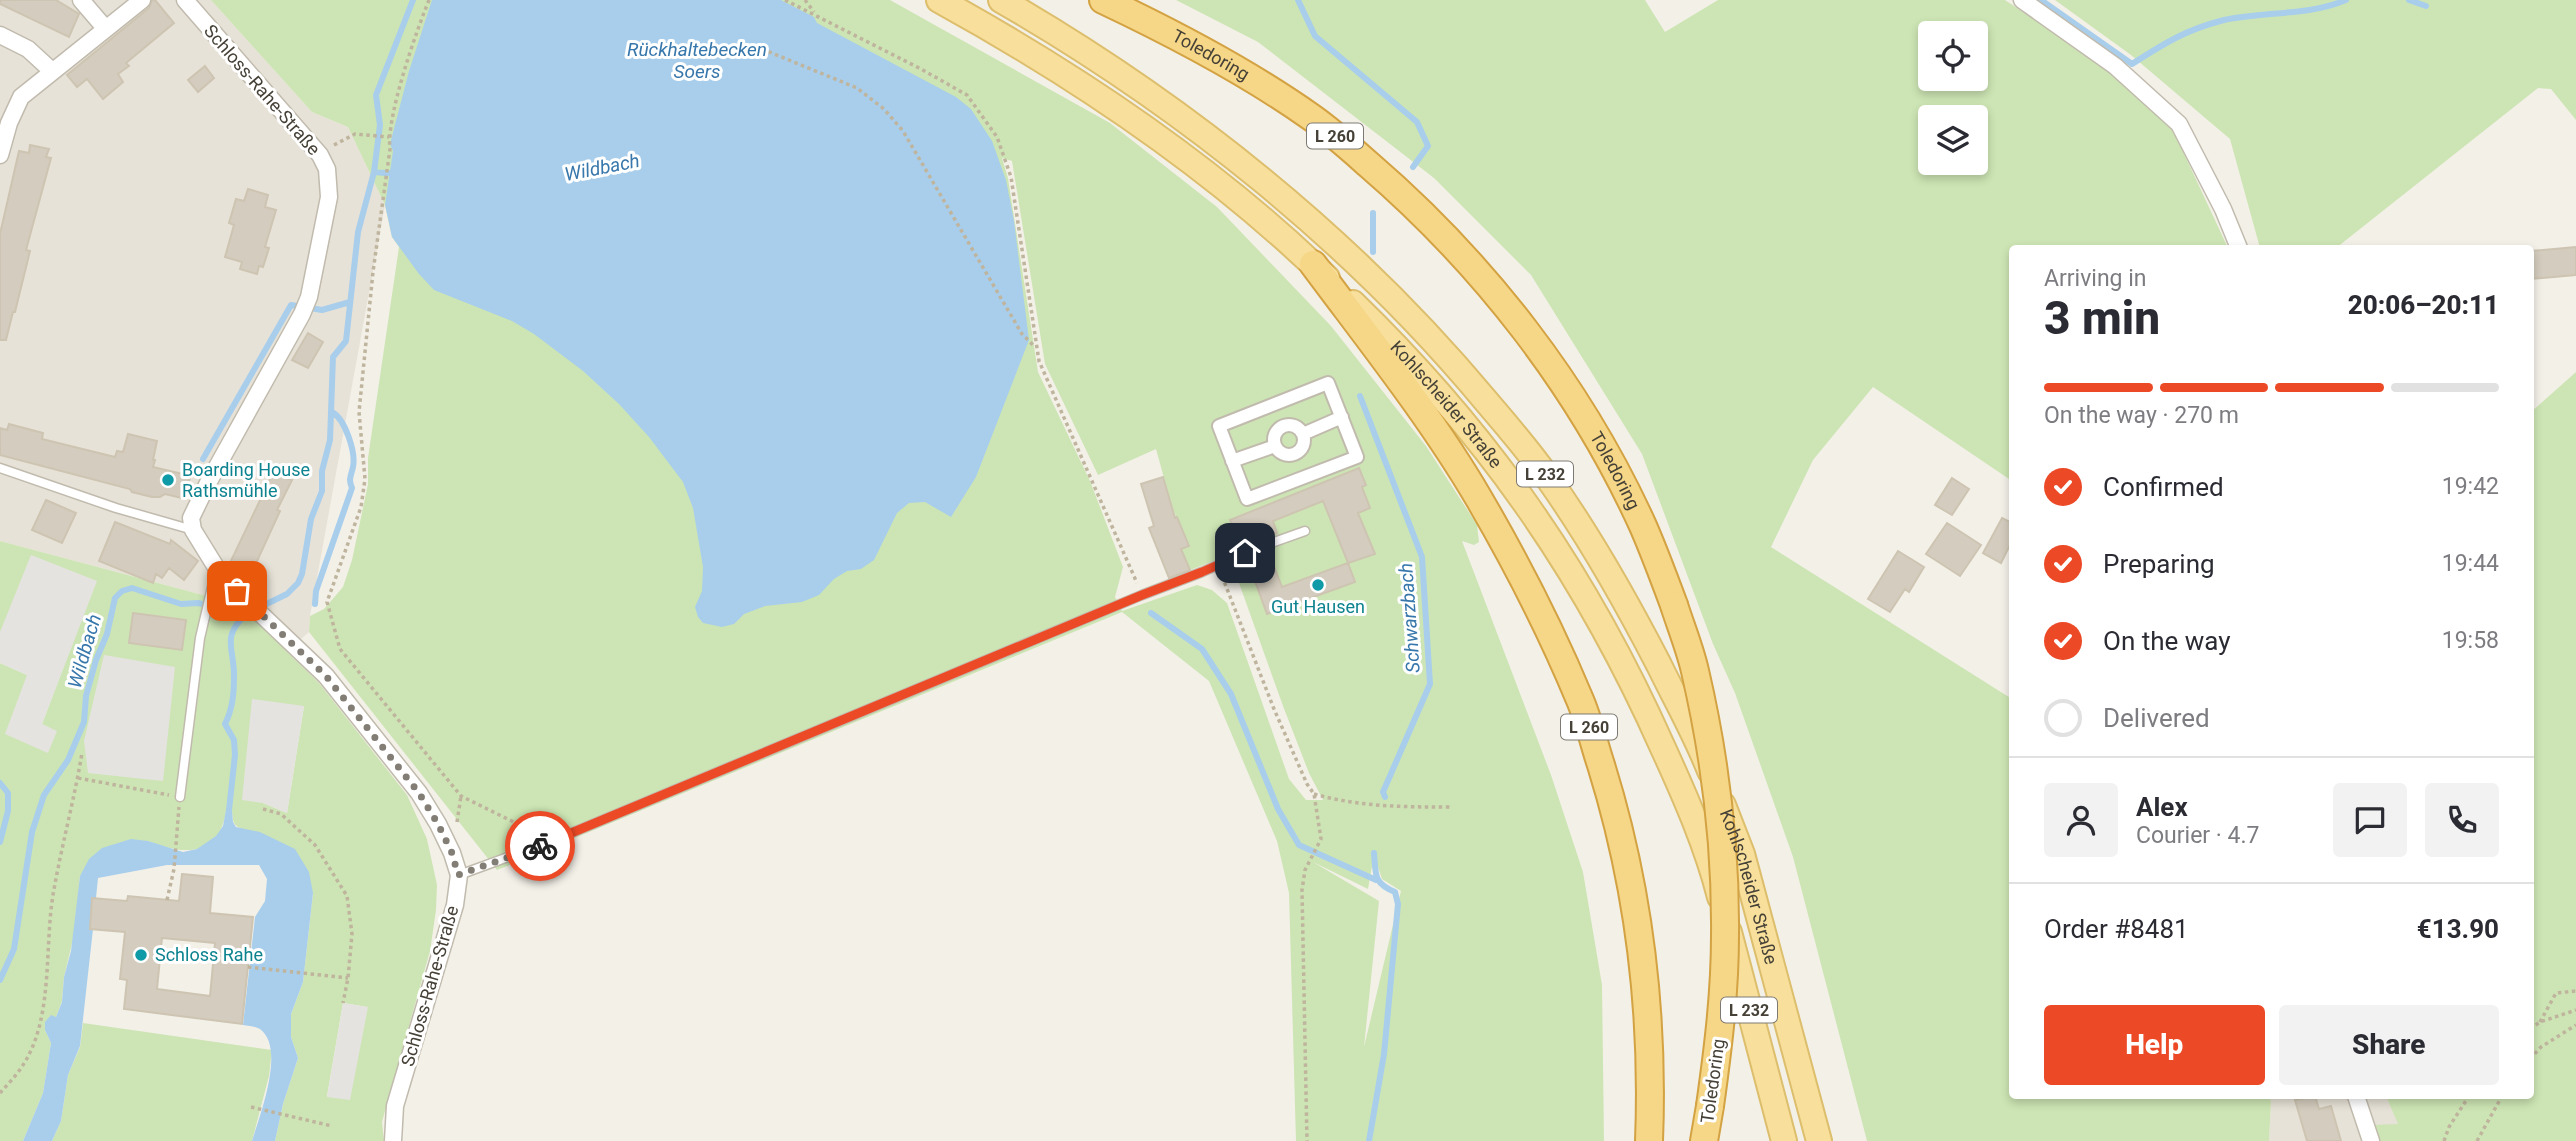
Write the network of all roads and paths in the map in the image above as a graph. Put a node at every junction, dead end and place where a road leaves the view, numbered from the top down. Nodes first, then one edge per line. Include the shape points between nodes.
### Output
1 (81, 0) edge
2 (142, 0) edge
3 (185, 0) edge
4 (429, 0) edge
5 (785, 0) edge
6 (805, 0) edge
7 (939, 0) edge
8 (1001, 0) edge
9 (2022, 0) edge
10 (1111, 4) edge
11 (815, 13) junction
12 (105, 28) junction
13 (0, 35) edge
14 (762, 49) dead end
15 (52, 71) junction
16 (386, 136) junction
17 (0, 155) edge
18 (320, 155) junction
19 (2238, 245) edge
20 (1313, 264) junction
21 (1037, 348) junction
22 (1342, 417) junction
23 (1303, 434) junction
24 (1275, 446) junction
25 (1233, 461) junction
26 (0, 468) edge
27 (193, 530) junction
28 (1305, 531) dead end
29 (1257, 548) dead end
30 (1245, 553) dead end
31 (1218, 565) junction
32 (222, 577) junction
33 (1142, 595) junction
34 (82, 753) dead end
35 (78, 778) junction
36 (1314, 794) junction
37 (180, 797) junction
38 (1451, 807) dead end
39 (263, 809) dead end
40 (552, 841) junction
41 (458, 875) junction
42 (167, 900) dead end
43 (249, 967) dead end
44 (348, 978) junction
45 (2576, 991) edge
46 (343, 1003) dead end
47 (2576, 1010) edge
48 (2540, 1022) junction
49 (2534, 1026) edge
50 (2576, 1026) edge
51 (2534, 1055) edge
52 (0, 1093) edge
53 (2357, 1099) edge
54 (2467, 1099) edge
55 (2500, 1099) edge
56 (251, 1107) dead end
57 (332, 1126) dead end
58 (393, 1141) edge
59 (1307, 1141) edge
60 (1649, 1141) edge
61 (1704, 1141) edge
62 (1784, 1141) edge
63 (1819, 1141) edge
64 (2371, 1141) edge
65 (2444, 1141) edge
66 (2477, 1141) edge

1 - 12 street
2 - 12 street
3 - 18 street, Schloss-Rahe-Straße
4 - 16 path
5 - 11 path
6 - 11 path
7 - 20 main road, Kohlscheider Straße / L 232 via 1093,93 1167,144
8 - 63 main road, Kohlscheider Straße / L 232 via 1182,118 1331,238 1464,374 1549,479 1625,599 1707,763 1742,855
9 - 19 street via 2115,66 2179,124
10 - 61 highway, Toledoring / L 260, bridge via 1216,56 1313,118 1399,191 1513,314 1606,454 1642,525 1674,605 1695,670 1717,792 1725,936 1722,1008
11 - 21 path via 967,95 997,138 1011,177
12 - 15 street
13 - 15 street via 28,49
14 - 21 path via 856,88 884,109 903,131 1022,334
15 - 17 street via 21,97
16 - 18 path via 355,134
16 - 40 path via 390,149 359,412 365,479 361,507 327,602 340,649 461,796
18 - 27 street, Schloss-Rahe-Straße via 327,169 329,197 309,297 208,483 191,518
20 - 60 highway, L 260 via 1477,495 1536,603 1581,702 1614,808 1634,898 1647,995
20 - 62 main road, Kohlscheider Straße / L 232 via 1390,339 1484,447 1532,510 1600,621 1671,765 1715,879
21 - 33 path via 1045,377
22 - 23 street
22 - 25 street via 1328,383 1219,426
22 - 25 street via 1357,457 1247,499
23 - 24 street via 1295,426 1284,426 1276,435
23 - 24 street via 1304,445 1297,454 1284,455
24 - 25 street
26 - 27 lane
27 - 32 street, Schloss-Rahe-Straße
28 - 29 lane
30 - 31 lane
31 - 33 lane
31 - 36 path via 1274,709
32 - 37 lane via 212,587 200,638
32 - 41 street, Schloss-Rahe-Straße via 326,676 419,793 443,834
33 - 40 lane
34 - 35 path
35 - 37 path
35 - 52 path via 54,892 40,1023 22,1067
36 - 38 path via 1347,803
36 - 59 path via 1321,839 1305,870 1303,890
37 - 42 path
39 - 44 path via 281,814 315,845 347,896 352,934
40 - 41 lane
41 - 58 street, Schloss-Rahe-Straße via 455,905 395,1107
43 - 44 path
44 - 46 path
45 - 48 path via 2556,993
47 - 48 path
48 - 49 path
50 - 51 path
53 - 64 street
54 - 65 path
55 - 66 path
56 - 57 path

